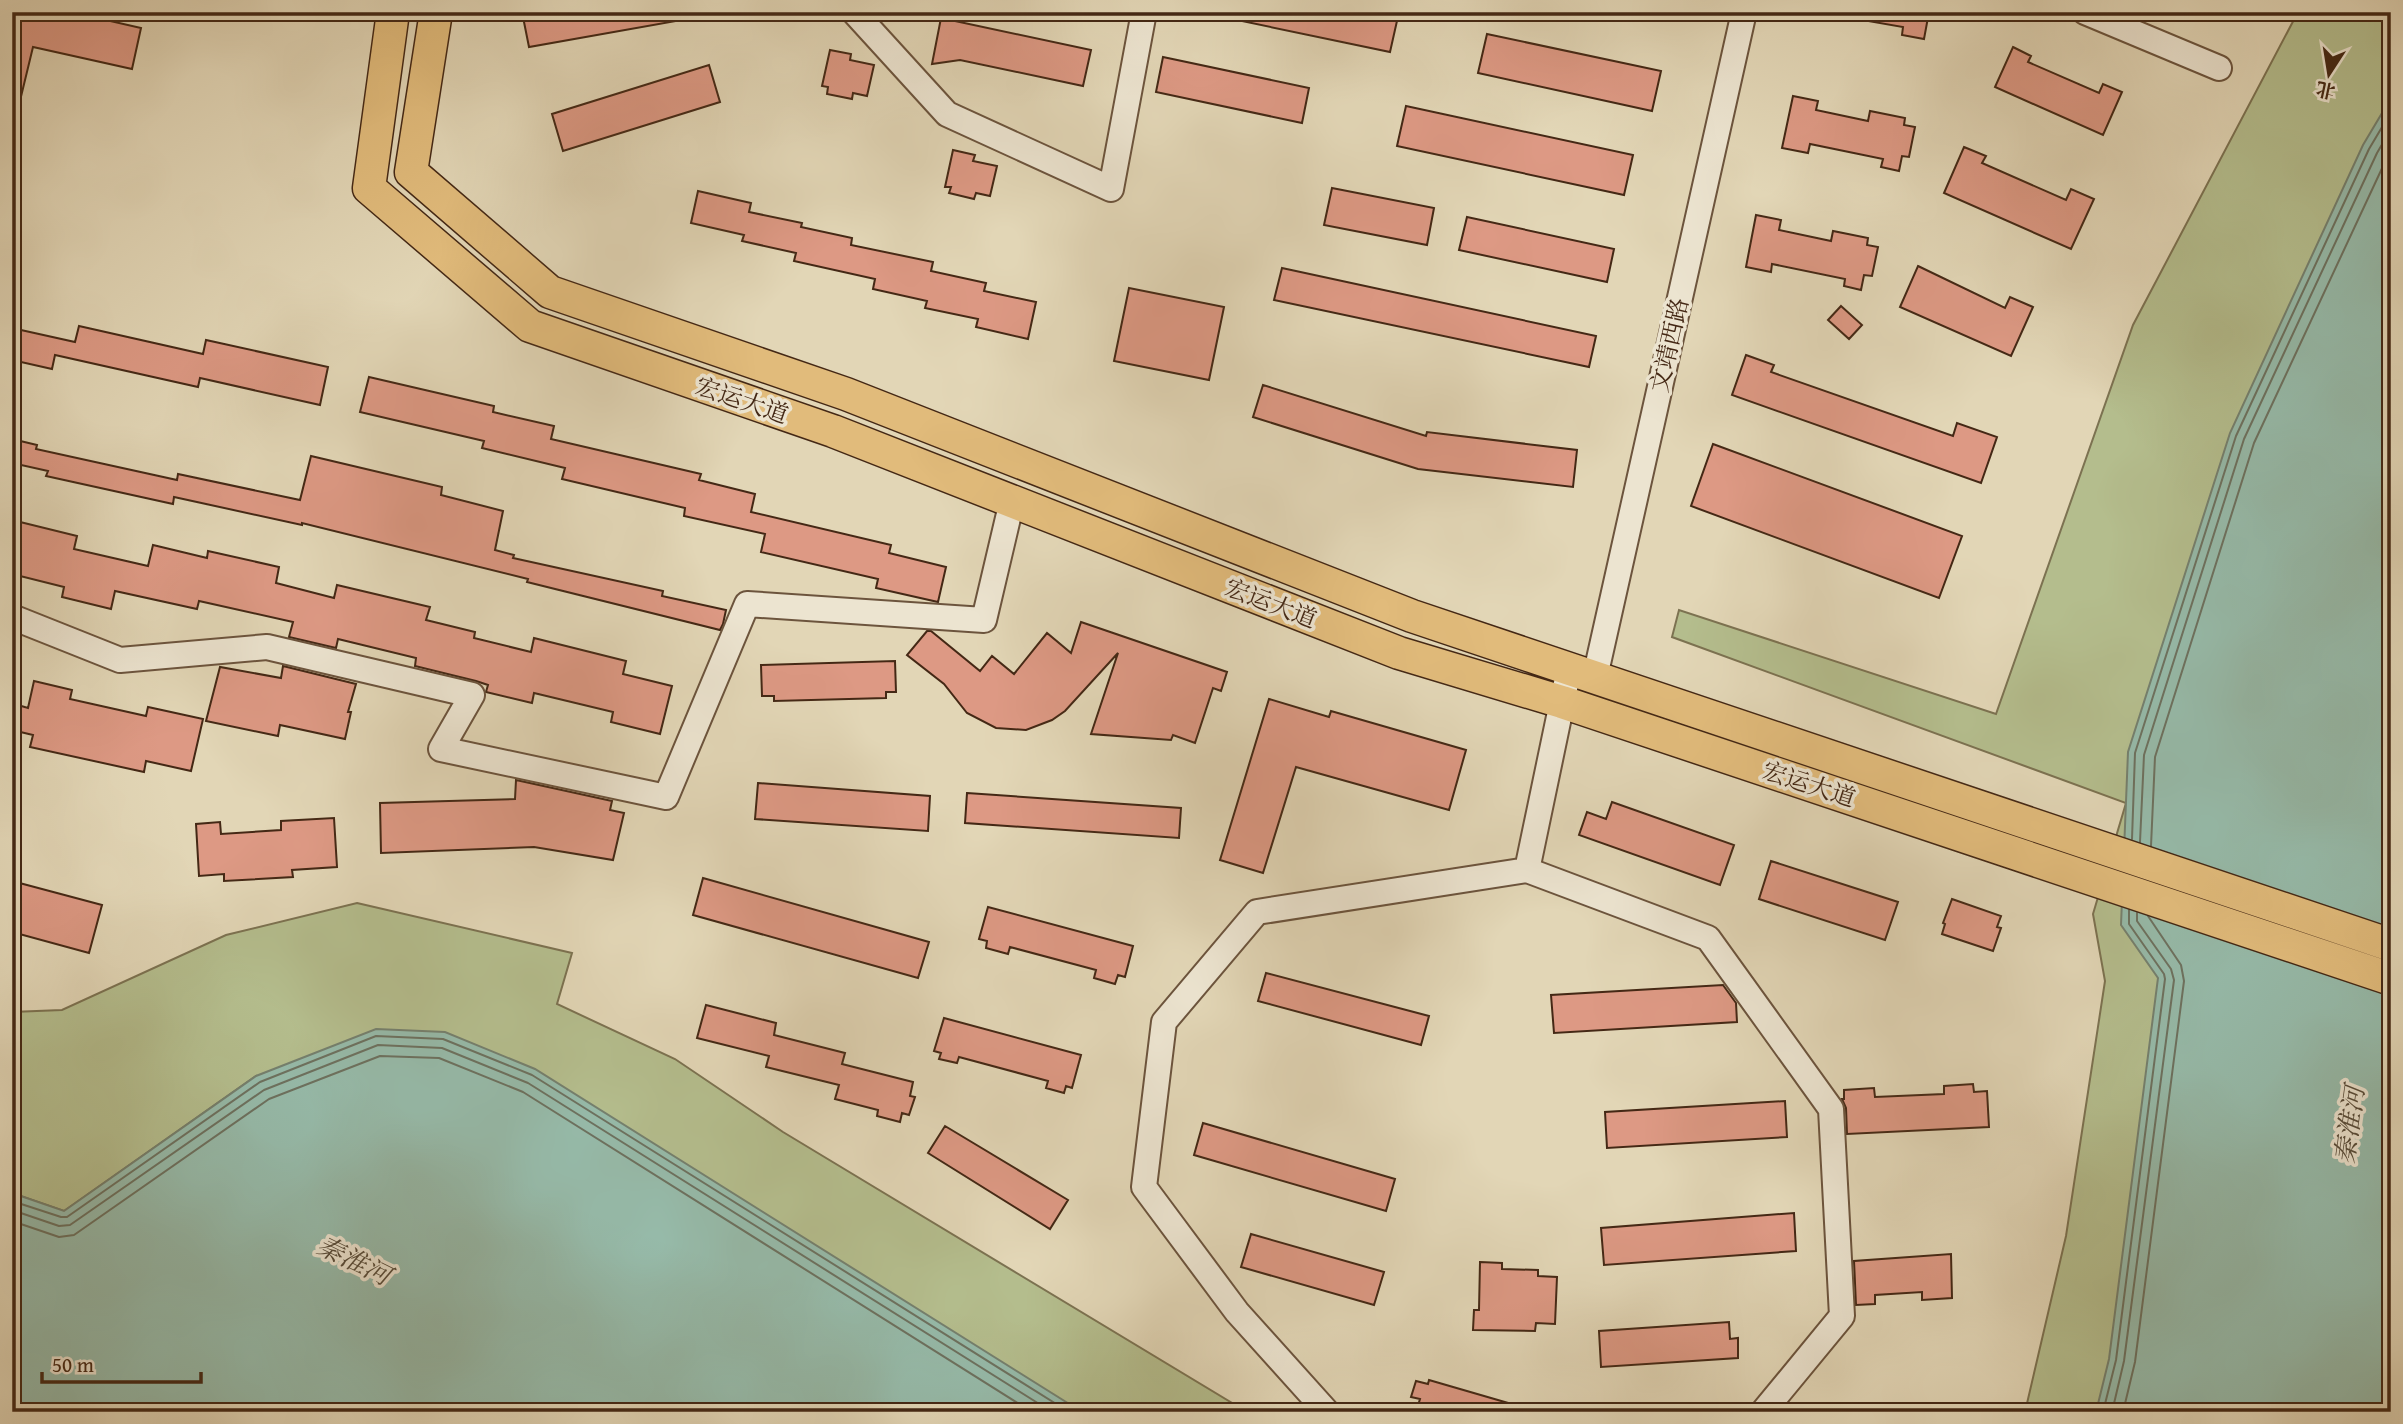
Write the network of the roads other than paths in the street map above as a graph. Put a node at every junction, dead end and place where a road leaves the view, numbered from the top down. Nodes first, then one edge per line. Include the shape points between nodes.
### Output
1 (393, 12) edge
2 (436, 12) edge
3 (854, 12) edge
4 (1144, 12) edge
5 (1744, 12) edge
6 (2085, 12) edge
7 (2219, 68) dead end
8 (1012, 501) junction
9 (12, 617) edge
10 (1582, 673) junction
11 (1563, 702) junction
12 (1527, 870) junction
13 (2391, 945) edge
14 (2391, 979) edge
15 (1327, 1412) edge
16 (1763, 1412) edge

1 - 8 main road, 宏运大道 via 369,188 530,326 833,431
2 - 10 main road, 宏运大道 via 411,172 550,292 846,394 1412,616
3 - 4 street via 947,114 1111,189
5 - 10 street, 文靖西路
6 - 7 street
8 - 9 street via 984,620 747,604 666,797 441,749 472,695 267,647 120,660
8 - 11 main road, 宏运大道 via 1399,653
10 - 11 street, 文靖西路
10 - 13 main road, 宏运大道
11 - 12 street, 文靖西路
11 - 14 main road, 宏运大道
12 - 15 street via 1257,912 1164,1022 1144,1187 1237,1312
12 - 16 street via 1707,938 1831,1109 1842,1316

